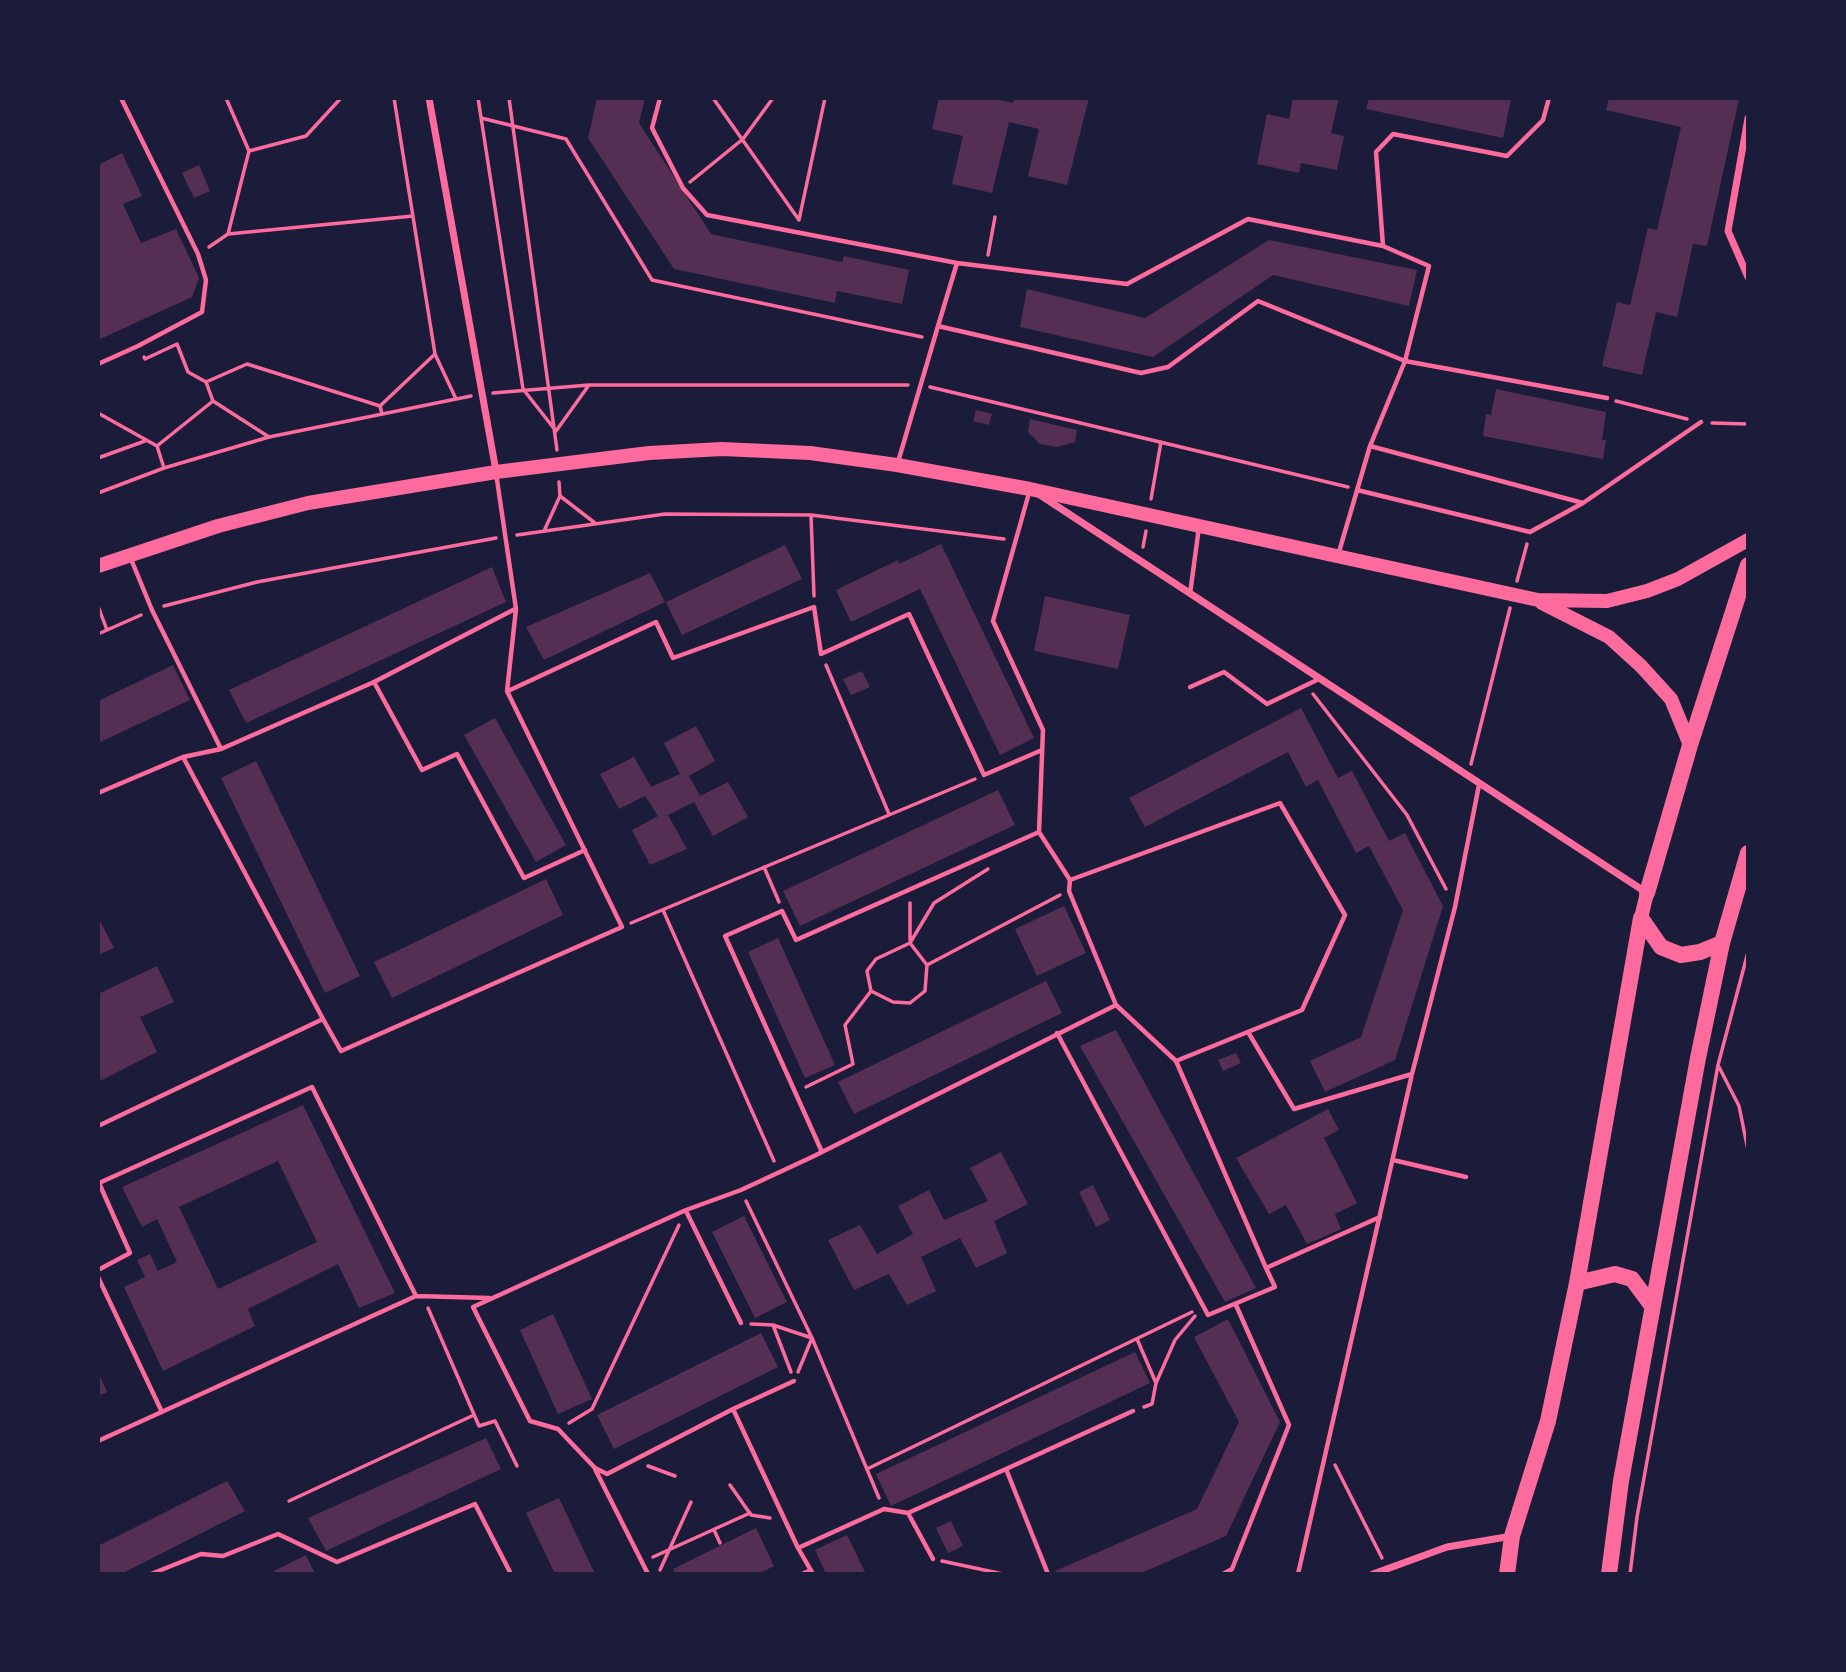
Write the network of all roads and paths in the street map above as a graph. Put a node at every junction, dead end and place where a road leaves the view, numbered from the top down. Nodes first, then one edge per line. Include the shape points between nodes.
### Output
1 (121, 98) edge
2 (226, 98) edge
3 (341, 98) edge
4 (394, 98) edge
5 (429, 98) edge
6 (478, 98) edge
7 (509, 98) edge
8 (660, 98) edge
9 (713, 98) edge
10 (773, 98) edge
11 (825, 98) edge
12 (1549, 98) edge
13 (481, 118) junction
14 (1748, 118) edge
15 (513, 126) junction
16 (743, 139) junction
17 (249, 150) junction
18 (683, 188) junction
19 (412, 216) junction
20 (995, 217) dead end
21 (228, 234) junction
22 (1383, 246) junction
23 (198, 254) junction
24 (957, 263) junction
25 (985, 267) junction
26 (1748, 277) edge
27 (938, 326) junction
28 (934, 340) junction
29 (435, 354) junction
30 (145, 359) dead end
31 (1405, 361) junction
32 (98, 364) edge
33 (206, 382) junction
34 (589, 385) dead end
35 (483, 394) junction
36 (1607, 398) joint
37 (456, 399) junction
38 (213, 401) junction
39 (380, 406) junction
40 (98, 413) edge
41 (382, 414) junction
42 (1701, 422) junction
43 (1748, 424) edge
44 (556, 431) junction
45 (269, 438) junction
46 (146, 440) junction
47 (157, 446) junction
48 (1370, 446) junction
49 (98, 458) edge
50 (897, 465) junction
51 (558, 466) junction
52 (164, 468) junction
53 (496, 472) junction
54 (1030, 489) junction
55 (1357, 490) junction
56 (98, 493) edge
57 (560, 496) junction
58 (1583, 503) junction
59 (811, 514) junction
60 (595, 524) junction
61 (1199, 526) junction
62 (544, 531) junction
63 (1530, 532) junction
64 (506, 536) junction
65 (1016, 540) junction
66 (1748, 540) edge
67 (129, 555) junction
68 (1338, 556) junction
69 (1748, 565) edge
70 (98, 566) edge
71 (1190, 594) junction
72 (1514, 595) junction
73 (1538, 600) junction
74 (98, 606) edge
75 (814, 607) junction
76 (516, 609) junction
77 (152, 610) junction
78 (107, 630) junction
79 (98, 634) edge
80 (821, 654) junction
81 (1318, 679) junction
82 (374, 682) junction
83 (1306, 685) junction
84 (1190, 687) dead end
85 (507, 691) junction
86 (1690, 745) junction
87 (221, 749) junction
88 (1042, 750) junction
89 (183, 757) junction
90 (984, 775) junction
91 (1467, 777) junction
92 (1479, 785) junction
93 (98, 793) edge
94 (889, 814) junction
95 (1039, 832) junction
96 (585, 850) junction
97 (1748, 853) edge
98 (995, 864) dead end
99 (764, 867) junction
100 (1070, 880) junction
101 (909, 890) junction
102 (1069, 891) junction
103 (1647, 893) junction
104 (1455, 907) junction
105 (663, 910) junction
106 (782, 911) junction
107 (1641, 918) junction
108 (622, 927) junction
109 (910, 943) junction
110 (1722, 943) junction
111 (1748, 952) edge
112 (927, 965) junction
113 (870, 991) junction
114 (1116, 1005) junction
115 (323, 1019) junction
116 (1248, 1032) junction
117 (1057, 1033) junction
118 (1698, 1058) junction
119 (1176, 1061) junction
120 (1717, 1065) junction
121 (1412, 1074) junction
122 (795, 1093) junction
123 (98, 1126) edge
124 (1748, 1150) edge
125 (822, 1152) junction
126 (1393, 1160) junction
127 (779, 1173) junction
128 (1466, 1177) dead end
129 (741, 1190) junction
130 (686, 1210) junction
131 (1380, 1217) junction
132 (1266, 1268) junction
133 (98, 1270) edge
134 (98, 1277) edge
135 (1577, 1283) junction
136 (416, 1296) junction
137 (423, 1296) junction
138 (492, 1298) junction
139 (1236, 1305) junction
140 (1652, 1306) junction
141 (1203, 1307) junction
142 (741, 1323) joint
143 (773, 1325) junction
144 (812, 1338) junction
145 (1137, 1339) junction
146 (794, 1381) junction
147 (1156, 1383) junction
148 (733, 1409) junction
149 (1133, 1411) joint
150 (162, 1412) junction
151 (474, 1415) junction
152 (558, 1429) junction
153 (98, 1441) edge
154 (1327, 1447) junction
155 (633, 1461) junction
156 (517, 1466) dead end
157 (595, 1468) junction
158 (867, 1469) junction
159 (1006, 1469) junction
160 (676, 1476) dead end
161 (730, 1485) dead end
162 (289, 1501) dead end
163 (691, 1502) dead end
164 (884, 1509) junction
165 (750, 1513) junction
166 (908, 1513) junction
167 (770, 1518) dead end
168 (714, 1530) junction
169 (1512, 1536) junction
170 (720, 1543) dead end
171 (798, 1548) junction
172 (668, 1550) junction
173 (933, 1559) joint
174 (642, 1562) junction
175 (1388, 1568) junction
176 (812, 1572) edge
177 (151, 1574) edge
178 (511, 1574) edge
179 (648, 1574) edge
180 (658, 1574) edge
181 (802, 1574) edge
182 (1003, 1574) edge
183 (1048, 1574) edge
184 (1223, 1574) edge
185 (1298, 1574) edge
186 (1373, 1574) edge
187 (1507, 1574) edge
188 (1609, 1574) edge
189 (1630, 1574) edge

1 - 23 lane
2 - 17 path
3 - 17 path via 306,136
4 - 19 path
5 - 35 street
6 - 13 path
7 - 15 path
8 - 18 lane via 652,128
9 - 16 path
10 - 16 path
11 - 16 path via 799,220
12 - 22 lane via 1543,120 1507,156 1393,134 1376,152
13 - 15 path
13 - 44 path via 523,389
14 - 26 street via 1728,231
15 - 28 path via 566,139 652,280
15 - 44 path
16 - 18 path
17 - 21 path
18 - 24 lane via 706,215
19 - 21 path
19 - 29 path
20 - 25 path
21 - 23 path
22 - 25 lane via 1248,219 1127,284
22 - 31 lane via 1429,266
23 - 32 lane via 206,280 202,312
24 - 25 lane
24 - 27 lane
27 - 28 lane
27 - 31 lane via 1141,373 1168,367 1258,301
28 - 50 lane
29 - 37 path
29 - 39 path
30 - 33 path via 177,344 188,372
31 - 36 lane
31 - 48 lane
33 - 38 path
33 - 39 path via 247,364
34 - 44 path
35 - 37 path
35 - 53 street
36 - 42 path
37 - 41 path
38 - 45 path
38 - 47 path
39 - 41 path
40 - 46 path
41 - 45 path
42 - 43 path
42 - 58 lane
44 - 51 path
45 - 52 path
46 - 47 path
46 - 49 path
47 - 52 path
48 - 55 lane
48 - 58 lane
50 - 51 main road via 810,453 722,449 649,453
50 - 54 main road
51 - 53 main road
51 - 57 path
52 - 56 path
53 - 64 lane
53 - 67 main road via 308,503
54 - 61 main road
54 - 65 lane
54 - 71 street
55 - 63 lane
55 - 68 lane
57 - 60 path
57 - 62 path
58 - 63 lane
59 - 60 path via 665,514
59 - 65 path
59 - 75 path
60 - 62 path
61 - 68 main road
61 - 71 lane
62 - 64 path
63 - 72 path
64 - 76 lane
64 - 77 path via 257,582
65 - 88 lane via 993,621 1043,730
66 - 73 main road via 1647,591 1607,601
67 - 70 main road
67 - 77 lane
68 - 72 main road
69 - 86 main road
71 - 81 street
72 - 73 main road
72 - 91 path
73 - 86 main road via 1609,637 1641,666 1671,699
74 - 78 path
75 - 80 lane
75 - 85 lane via 673,658 656,622
76 - 82 lane
76 - 85 lane
77 - 78 path
77 - 87 lane
78 - 79 path
80 - 90 lane via 909,614
80 - 94 path
81 - 83 lane
81 - 91 street
82 - 87 lane
82 - 96 lane via 422,770 457,754 524,878
83 - 84 lane via 1267,704 1224,672
83 - 104 path via 1407,815
85 - 96 lane
86 - 103 main road
87 - 89 lane
88 - 90 lane
88 - 95 lane
89 - 93 lane
89 - 115 lane
90 - 94 path
91 - 92 street
92 - 103 street
92 - 104 lane
94 - 99 path
95 - 100 lane
95 - 101 lane
96 - 108 lane
97 - 110 main road
98 - 109 path via 934,903
99 - 105 path
99 - 106 path
100 - 102 lane
100 - 116 lane via 1280,803 1345,915 1302,1010
101 - 106 lane via 796,940
101 - 109 path
102 - 112 path
102 - 114 lane
103 - 107 main road
104 - 121 lane
105 - 108 path
105 - 127 path
106 - 122 lane via 725,936
107 - 110 main road via 1661,947 1681,955
107 - 135 main road
108 - 115 lane via 341,1051
109 - 112 path
109 - 113 path via 876,959 867,971
110 - 118 main road
111 - 120 path
112 - 113 path via 925,991 909,1003 893,1002
113 - 122 path via 845,1025 853,1064
114 - 117 lane
114 - 119 lane
115 - 123 lane
116 - 119 lane
116 - 121 lane via 1294,1109
117 - 125 lane
117 - 141 lane
118 - 120 path
118 - 140 main road
119 - 132 lane
120 - 124 path via 1739,1106
120 - 189 path
121 - 126 lane
122 - 125 lane
125 - 127 lane
126 - 128 lane
126 - 131 lane
127 - 129 lane
129 - 130 lane
129 - 144 path
130 - 138 lane
130 - 142 lane
130 - 152 path via 592,1409
131 - 132 lane
131 - 154 lane
132 - 139 lane via 1275,1287
133 - 136 lane via 130,1253 99,1183 313,1087
134 - 150 lane
135 - 140 main road via 1615,1274 1632,1279
135 - 169 main road via 1548,1421
136 - 137 lane
136 - 150 lane
137 - 138 lane
137 - 151 path
138 - 152 lane via 473,1307 530,1422
139 - 141 lane via 1208,1315
139 - 184 lane via 1289,1425 1232,1569
140 - 188 main road
141 - 145 path
141 - 147 path via 1175,1340
142 - 143 path
143 - 144 path
143 - 146 path
144 - 146 path
144 - 158 path
145 - 147 path
145 - 158 path
146 - 148 lane
147 - 149 path via 1152,1404
148 - 155 lane
148 - 171 lane
149 - 159 lane
150 - 153 lane
151 - 156 path via 479,1426 495,1422
151 - 162 path
152 - 157 lane
154 - 175 path
154 - 185 lane
155 - 157 lane via 607,1474
155 - 160 path
157 - 174 lane
158 - 164 path
159 - 166 lane
159 - 183 lane
161 - 165 path
163 - 172 path
164 - 166 lane
164 - 171 lane
165 - 167 path
165 - 168 path
166 - 173 lane
168 - 170 path
168 - 172 path
169 - 175 street via 1447,1547
169 - 187 main road
171 - 176 lane
172 - 174 path
172 - 180 path
173 - 182 path
174 - 179 lane
175 - 186 street
176 - 181 lane
177 - 178 lane via 201,1554 223,1556 278,1534 337,1562 475,1504

